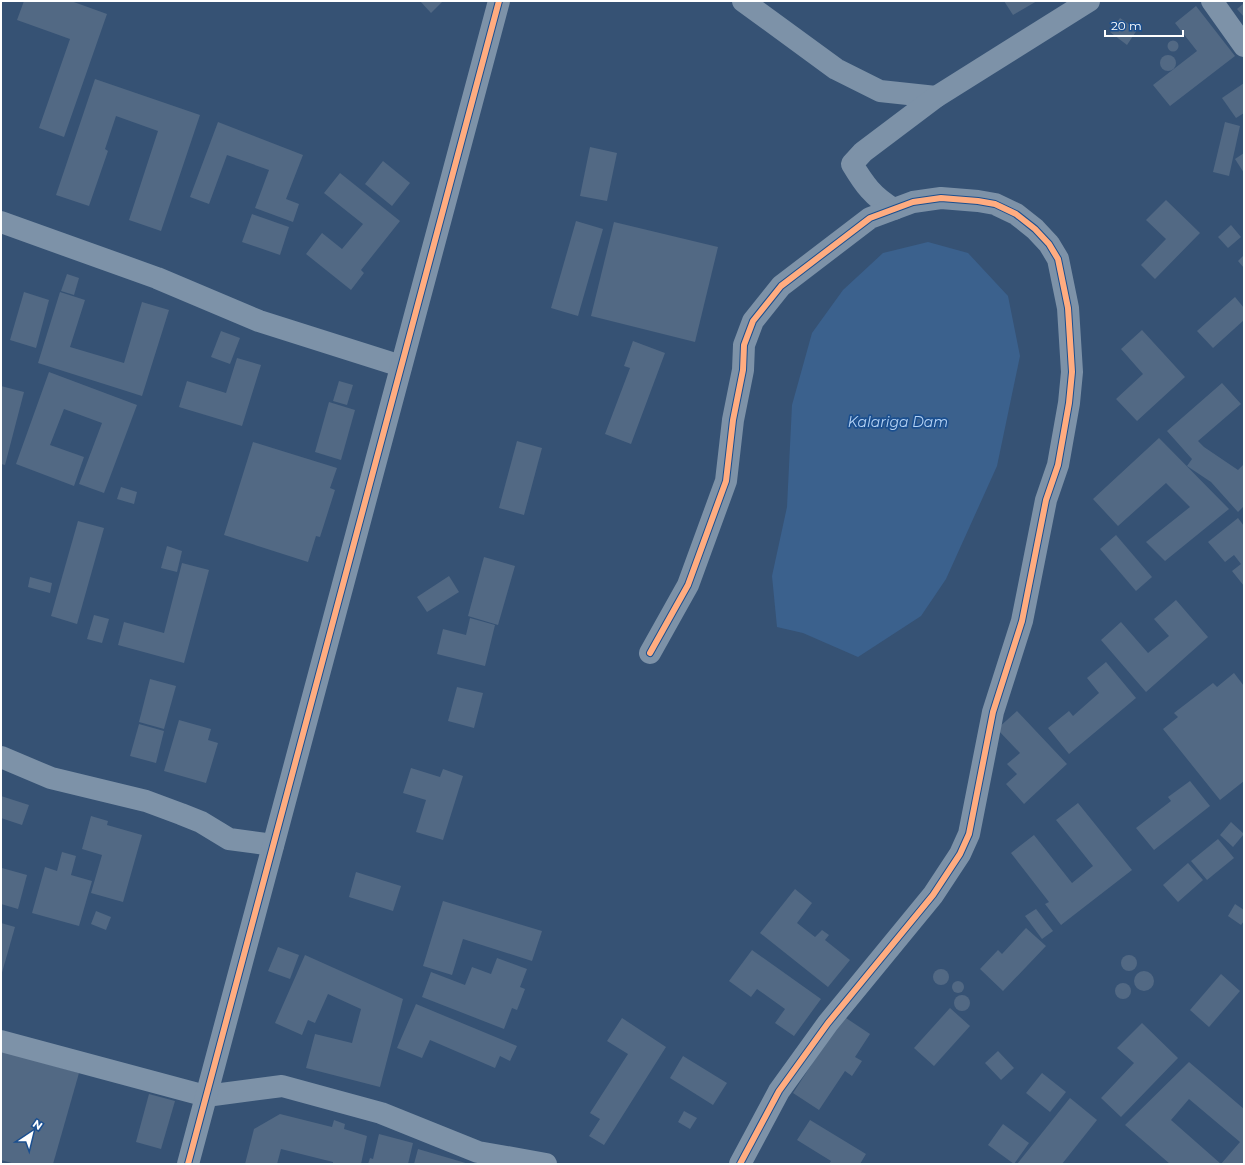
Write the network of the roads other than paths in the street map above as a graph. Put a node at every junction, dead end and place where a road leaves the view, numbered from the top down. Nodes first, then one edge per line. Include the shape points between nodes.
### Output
1 (499, 1) edge
2 (743, 1) edge
3 (1089, 1) edge
4 (1212, 1) edge
5 (1244, 46) edge
6 (936, 97) junction
7 (894, 208) junction
8 (1, 222) edge
9 (401, 366) junction
10 (650, 653) dead end
11 (1, 757) edge
12 (273, 845) junction
13 (1, 1040) edge
14 (206, 1096) junction
15 (188, 1164) edge
16 (546, 1164) edge
17 (740, 1164) edge

1 - 9 street
2 - 6 street via 836,69 880,91
3 - 6 street
4 - 5 street
6 - 7 street via 863,152 852,164 861,180 878,199
7 - 10 street via 870,218 781,286 753,321 744,345 743,370 733,420 726,481 688,585
7 - 17 street via 940,198 996,204 1016,214 1049,244 1058,260 1064,285 1071,336 1072,372 1065,430 1058,465 1046,500 1022,621 993,712 969,834 960,854 933,896 828,1023 779,1091
8 - 9 street via 157,278 259,321
9 - 12 street
11 - 12 street via 52,778 146,802 181,814 201,822 229,839
12 - 14 street
13 - 14 street
14 - 15 street
14 - 16 street via 282,1086 381,1113 478,1152

